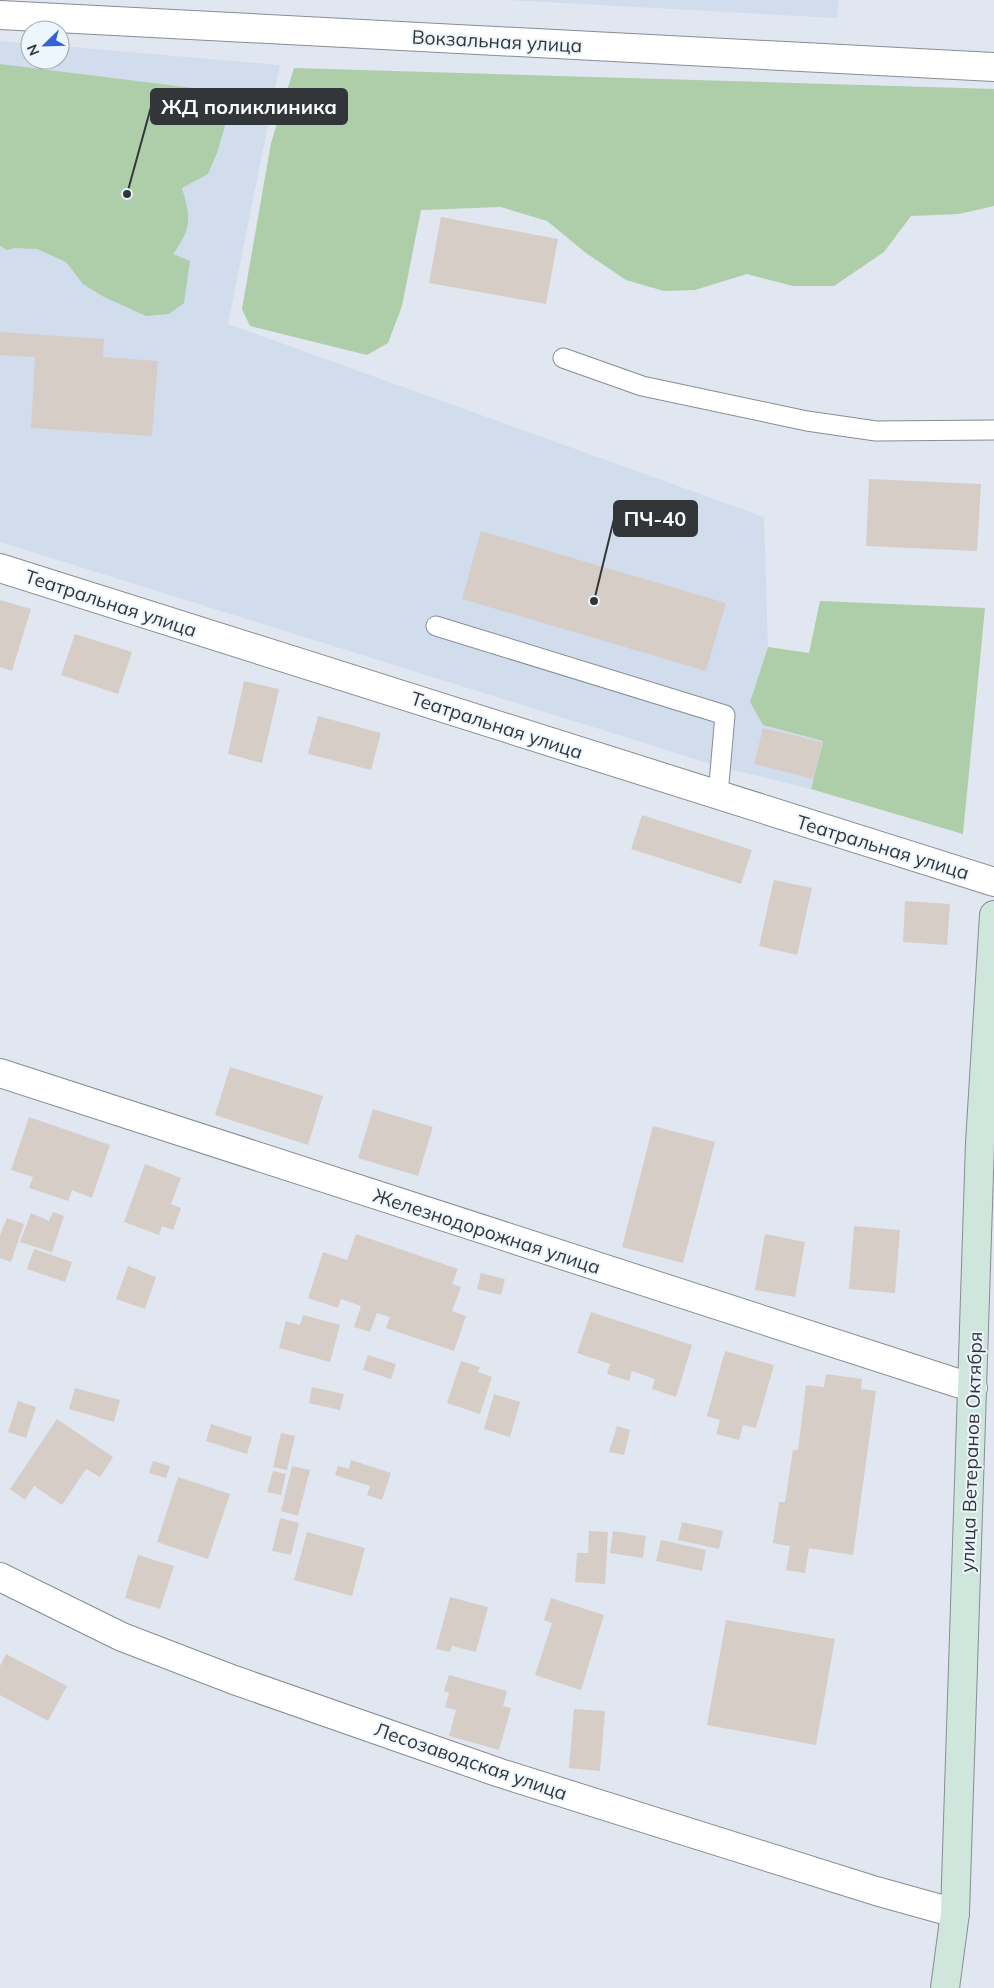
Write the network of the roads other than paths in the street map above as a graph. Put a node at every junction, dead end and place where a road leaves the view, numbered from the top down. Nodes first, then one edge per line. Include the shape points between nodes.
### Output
1 (0, 15) edge
2 (994, 67) edge
3 (563, 358) dead end
4 (994, 430) edge
5 (0, 568) edge
6 (436, 626) dead end
7 (718, 795) junction
8 (994, 882) edge
9 (994, 915) edge
10 (0, 1073) edge
11 (973, 1388) junction
12 (0, 1577) edge
13 (955, 1912) junction
14 (945, 1988) edge

1 - 2 street, Вокзальная улица
3 - 4 lane via 642,386 808,421 876,431
5 - 7 street, Театральная улица
6 - 7 lane via 725,715
7 - 8 street, Театральная улица
9 - 11 street, улица Ветеранов Октября via 980,1143
10 - 11 street, Железнодорожная улица
11 - 13 street, улица Ветеранов Октября
12 - 13 street, Лесозаводская улица via 122,1638 234,1680 500,1773 876,1891
13 - 14 street, улица Ветеранов Октября

